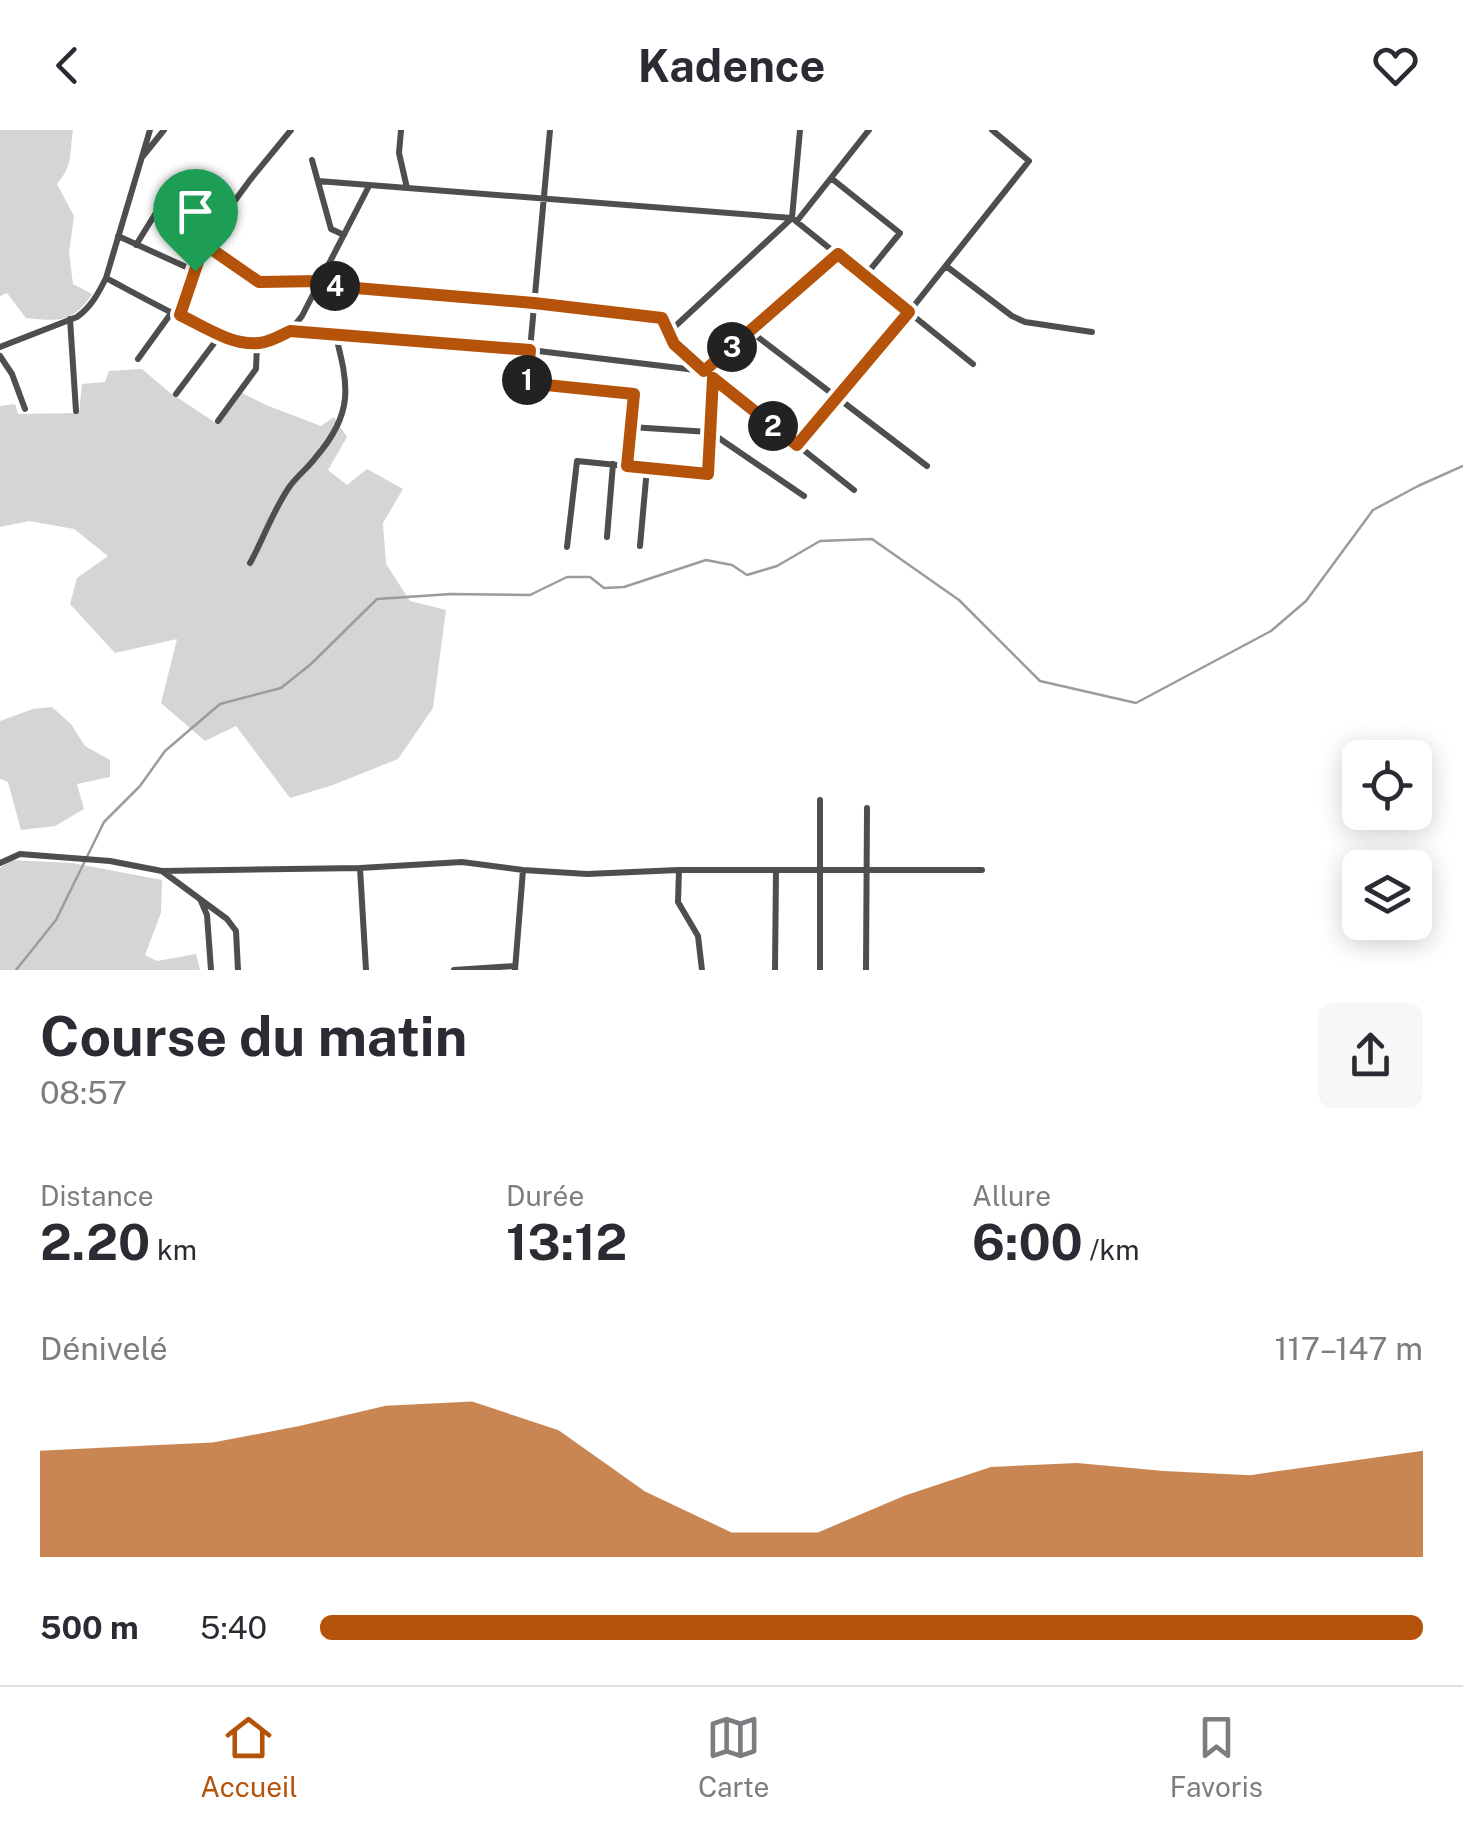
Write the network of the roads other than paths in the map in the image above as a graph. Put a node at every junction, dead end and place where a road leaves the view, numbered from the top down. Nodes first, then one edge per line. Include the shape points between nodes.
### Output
1 (150, 130) edge
2 (164, 130) edge
3 (292, 130) edge
4 (400, 130) edge
5 (550, 130) edge
6 (870, 130) edge
7 (992, 130) edge
8 (800, 132) edge
9 (139, 160) junction
10 (312, 160) dead end
11 (831, 178) junction
12 (318, 181) junction
13 (175, 182) dead end
14 (369, 186) junction
15 (406, 188) junction
16 (544, 200) junction
17 (163, 202) junction
18 (794, 220) junction
19 (344, 235) junction
20 (118, 236) junction
21 (205, 242) junction
22 (136, 244) junction
23 (838, 254) junction
24 (946, 266) junction
25 (195, 271) junction
26 (865, 276) junction
27 (106, 278) junction
28 (321, 283) junction
29 (534, 303) junction
30 (909, 312) junction
31 (176, 314) junction
32 (70, 320) junction
33 (290, 331) junction
34 (750, 331) junction
35 (669, 332) junction
36 (1092, 332) dead end
37 (334, 333) junction
38 (221, 334) junction
39 (257, 344) junction
40 (0, 347) edge
41 (530, 350) junction
42 (0, 356) edge
43 (138, 359) dead end
44 (973, 364) dead end
45 (704, 371) junction
46 (713, 378) junction
47 (176, 394) dead end
48 (837, 397) junction
49 (25, 409) dead end
50 (76, 411) dead end
51 (218, 420) dead end
52 (630, 427) junction
53 (710, 432) junction
54 (797, 445) junction
55 (613, 464) junction
56 (627, 466) junction
57 (927, 466) dead end
58 (647, 468) junction
59 (854, 490) dead end
60 (804, 496) dead end
61 (607, 537) dead end
62 (640, 546) dead end
63 (567, 547) dead end
64 (250, 563) dead end
65 (820, 800) dead end
66 (866, 808) dead end
67 (0, 864) edge
68 (360, 868) junction
69 (162, 870) junction
70 (523, 870) junction
71 (679, 870) junction
72 (776, 870) junction
73 (820, 870) junction
74 (866, 870) junction
75 (982, 870) dead end
76 (201, 899) junction
77 (515, 968) edge
78 (212, 970) edge
79 (238, 970) edge
80 (366, 970) edge
81 (454, 970) edge
82 (465, 970) edge
83 (702, 970) edge
84 (775, 970) edge
85 (820, 970) edge
86 (866, 970) edge

1 - 9 street
2 - 9 street
3 - 21 street
4 - 15 street
5 - 16 street
6 - 11 street
7 - 24 street via 1029,160
8 - 18 street
9 - 20 street
10 - 12 street
11 - 18 street
11 - 26 street via 900,234
12 - 14 street
12 - 19 street via 330,229
13 - 17 street
14 - 15 street
14 - 19 street
15 - 16 street
16 - 18 street
16 - 29 street
17 - 21 street
17 - 22 street
18 - 23 street
18 - 35 street
19 - 28 street
20 - 22 street
20 - 27 street
21 - 25 street
21 - 28 street via 259,282
22 - 25 street
23 - 26 street
23 - 34 street
24 - 30 street
24 - 36 street via 1025,322
25 - 31 street
26 - 30 street
27 - 31 street
27 - 32 street via 91,304
28 - 29 street
28 - 33 street
29 - 35 street via 662,318
29 - 41 street
30 - 44 street
30 - 48 street
31 - 38 street
31 - 43 street
32 - 40 street
32 - 50 street
33 - 37 street
33 - 39 street
34 - 45 street
34 - 48 street
35 - 45 street
37 - 41 street
37 - 64 street via 346,386 340,424 288,488
38 - 39 street
38 - 47 street
39 - 51 street via 256,369
41 - 45 street
41 - 52 street via 527,383 634,394
42 - 49 street
45 - 46 street
46 - 53 street
46 - 54 street
48 - 54 street
48 - 57 street
52 - 53 street
52 - 56 street
53 - 58 street via 708,474
53 - 60 street
54 - 59 street
55 - 56 street
55 - 61 street
55 - 63 street via 576,461
56 - 58 street
58 - 62 street
65 - 73 street
66 - 74 street
67 - 69 street via 20,854
68 - 69 street
68 - 70 street via 462,862
68 - 80 street
69 - 76 street
70 - 71 street
70 - 77 street
71 - 72 street
71 - 83 street via 678,902 698,936
72 - 73 street
72 - 84 street
73 - 74 street
73 - 85 street
74 - 75 street
74 - 86 street
76 - 78 street
76 - 79 street via 236,931
77 - 82 street
81 - 82 street

